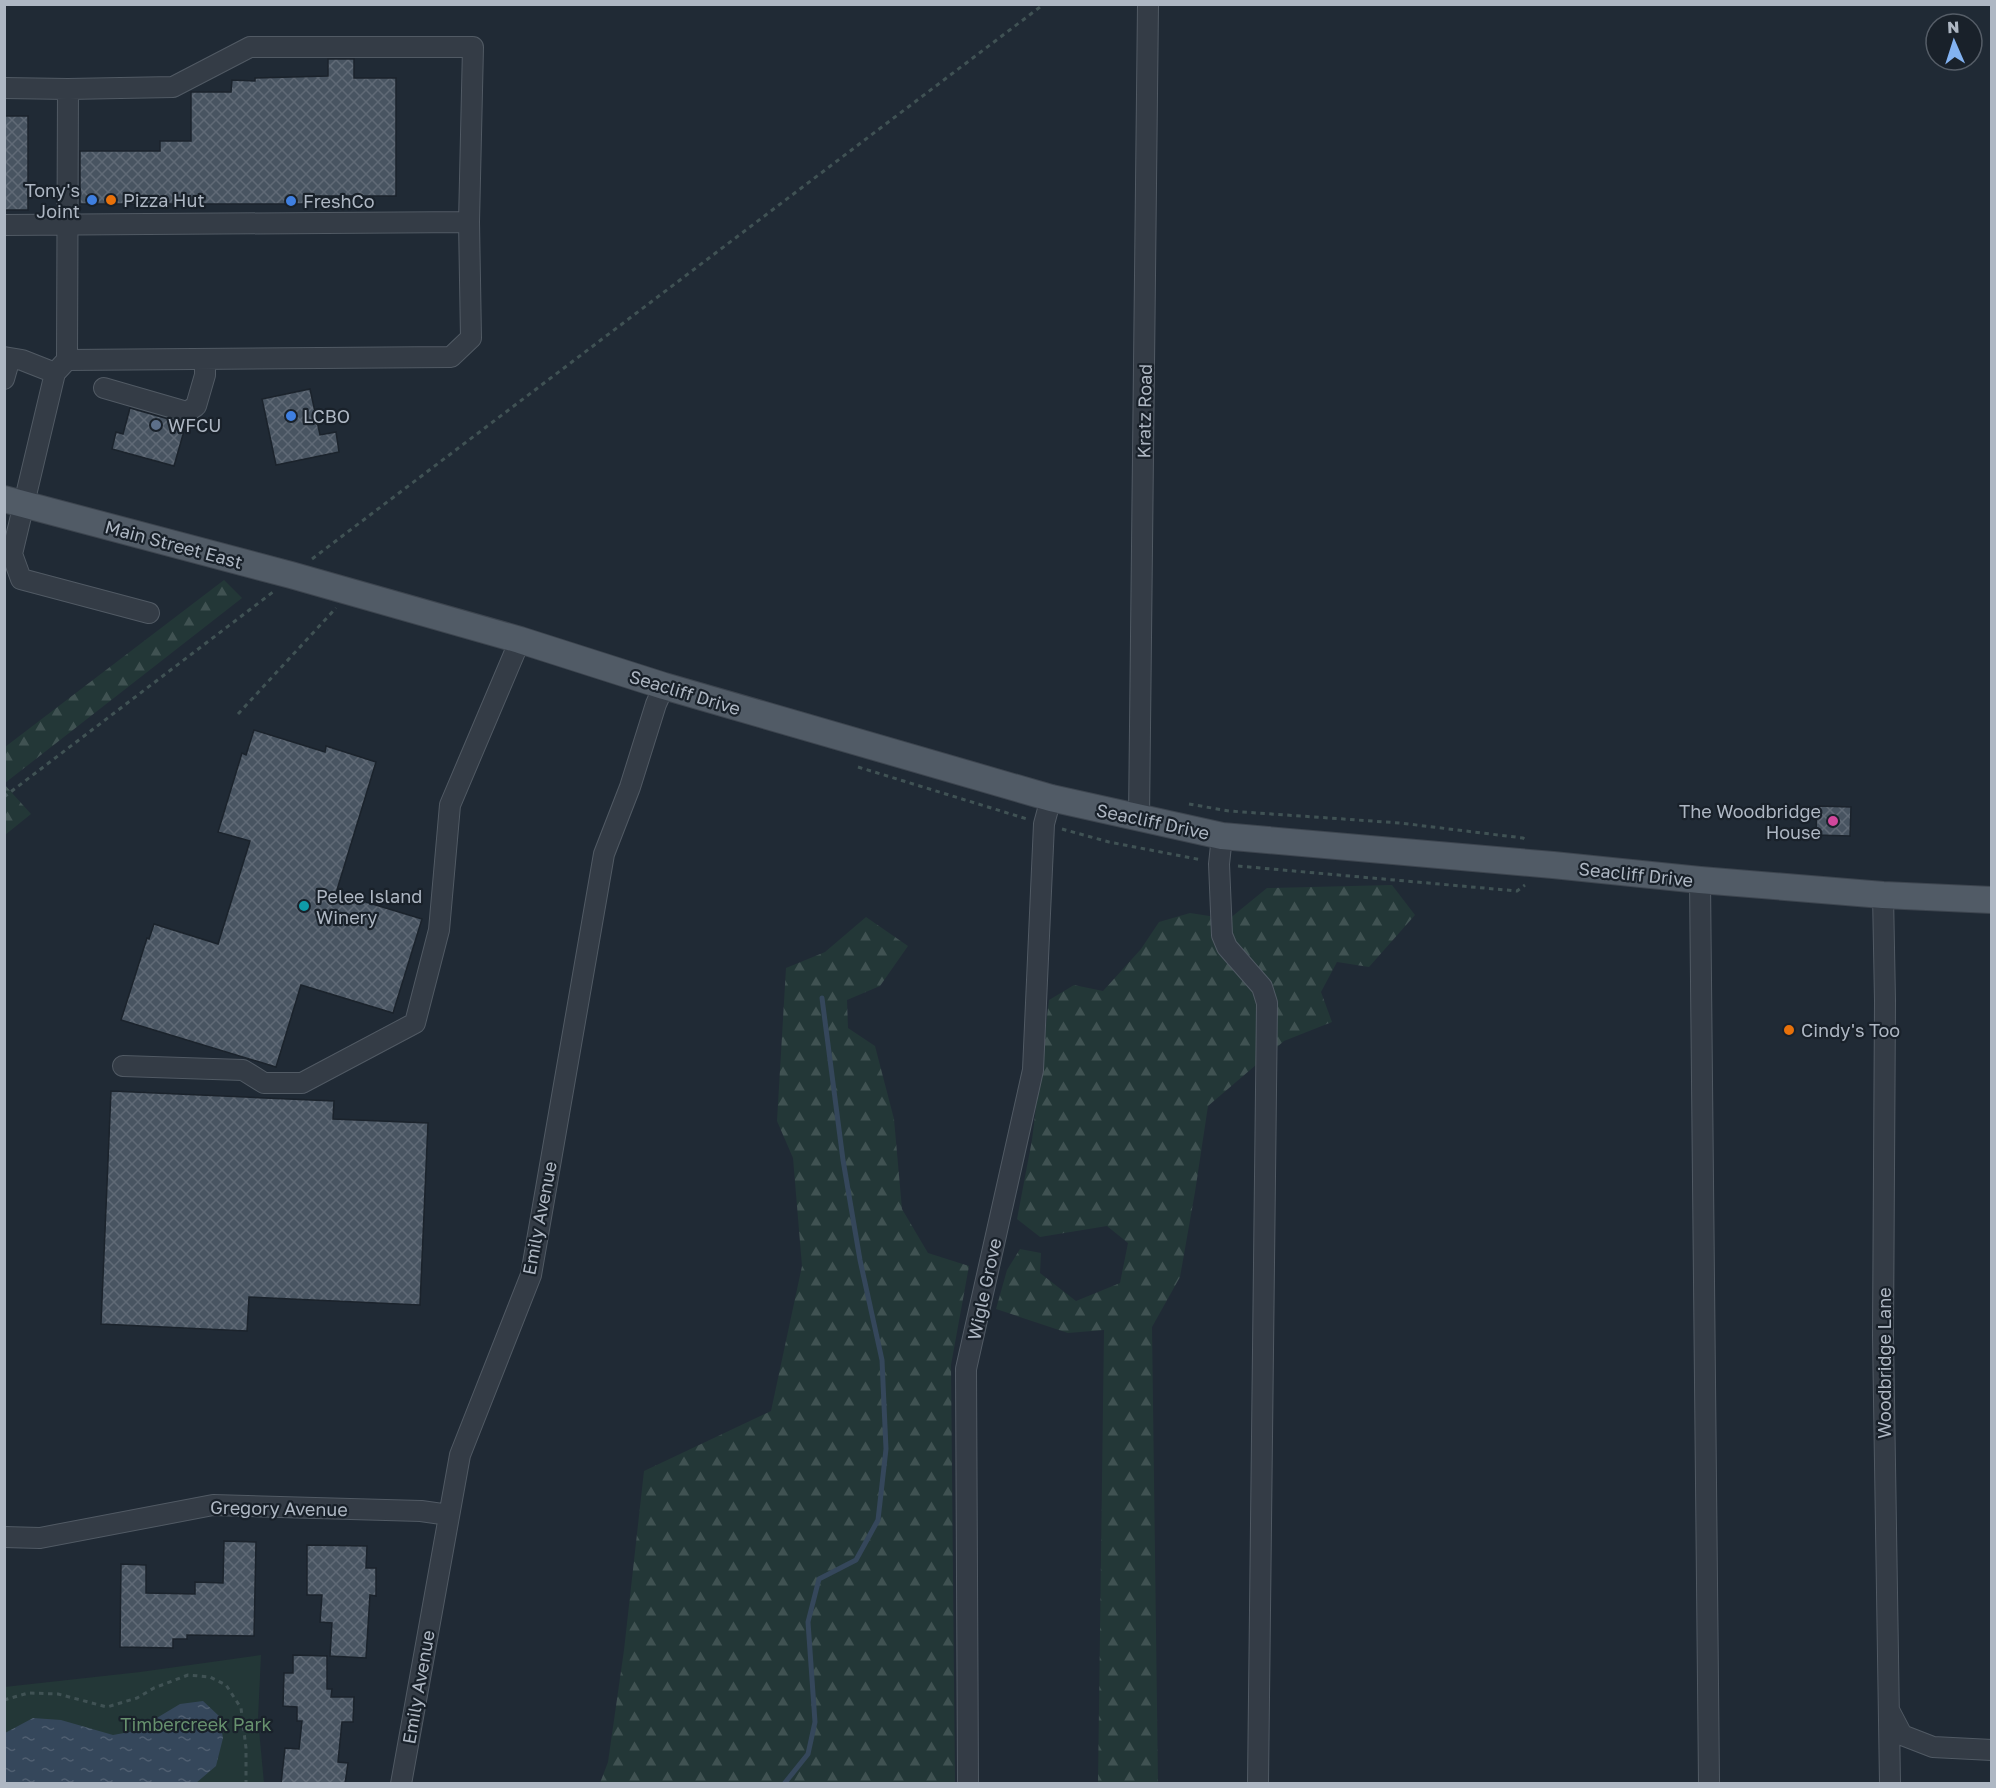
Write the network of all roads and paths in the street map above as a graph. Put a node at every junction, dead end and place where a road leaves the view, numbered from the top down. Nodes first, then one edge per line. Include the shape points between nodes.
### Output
1 (1044, 4) edge
2 (1148, 4) edge
3 (4, 88) edge
4 (68, 88) junction
5 (469, 222) junction
6 (4, 225) edge
7 (66, 226) junction
8 (7, 357) edge
9 (205, 359) junction
10 (61, 367) junction
11 (4, 379) edge
12 (104, 388) dead end
13 (14, 501) edge
14 (291, 575) junction
15 (343, 590) junction
16 (149, 614) dead end
17 (520, 640) junction
18 (664, 686) junction
19 (238, 714) dead end
20 (4, 796) edge
21 (1050, 798) junction
22 (1184, 804) dead end
23 (1139, 818) junction
24 (1222, 836) junction
25 (1553, 865) junction
26 (1700, 880) junction
27 (1883, 896) junction
28 (1992, 900) edge
29 (123, 1066) dead end
30 (449, 1515) junction
31 (4, 1537) edge
32 (4, 1700) edge
33 (1889, 1708) junction
34 (1992, 1750) edge
35 (246, 1784) edge
36 (401, 1784) edge
37 (968, 1784) edge
38 (1258, 1784) edge
39 (1708, 1784) edge
40 (1890, 1784) edge

1 - 14 path
2 - 23 street, Kratz Road
3 - 4 street
4 - 5 street via 173,87 250,47 473,47
4 - 7 street
5 - 7 street
5 - 9 street via 471,338 451,357
6 - 7 street
7 - 10 street
8 - 10 street
8 - 11 street
9 - 10 street
9 - 12 street via 205,375 196,406 187,412
10 - 13 street
13 - 14 main road, Main Street East
13 - 16 street via 12,554 21,579
14 - 15 main road, Main Street East
14 - 20 path
15 - 17 main road, Seacliff Drive
15 - 19 path via 334,612
17 - 18 main road, Seacliff Drive
17 - 29 street via 450,805 439,930 414,1023 302,1083 264,1083 243,1070
18 - 21 main road, Seacliff Drive
18 - 30 street, Emily Avenue via 604,854 531,1275 460,1455
21 - 23 main road, Seacliff Drive
21 - 37 street, Wigle Grove via 1044,824 1033,1070 966,1369
22 - 25 path via 1523,838
23 - 24 main road, Seacliff Drive
24 - 25 main road, Seacliff Drive
24 - 38 street via 1222,935 1227,947 1262,987 1267,1003
25 - 26 main road, Seacliff Drive
26 - 27 main road, Seacliff Drive
26 - 39 street
27 - 28 main road, Seacliff Drive
27 - 33 street, Woodbridge Lane via 1883,1336
30 - 31 street, Gregory Avenue via 213,1505 40,1538
30 - 36 street, Emily Avenue
32 - 35 path via 28,1693 58,1694 107,1707 188,1675 210,1677 226,1685 241,1708
33 - 34 street, Woodbridge Lane via 1902,1735 1933,1747
33 - 40 street

